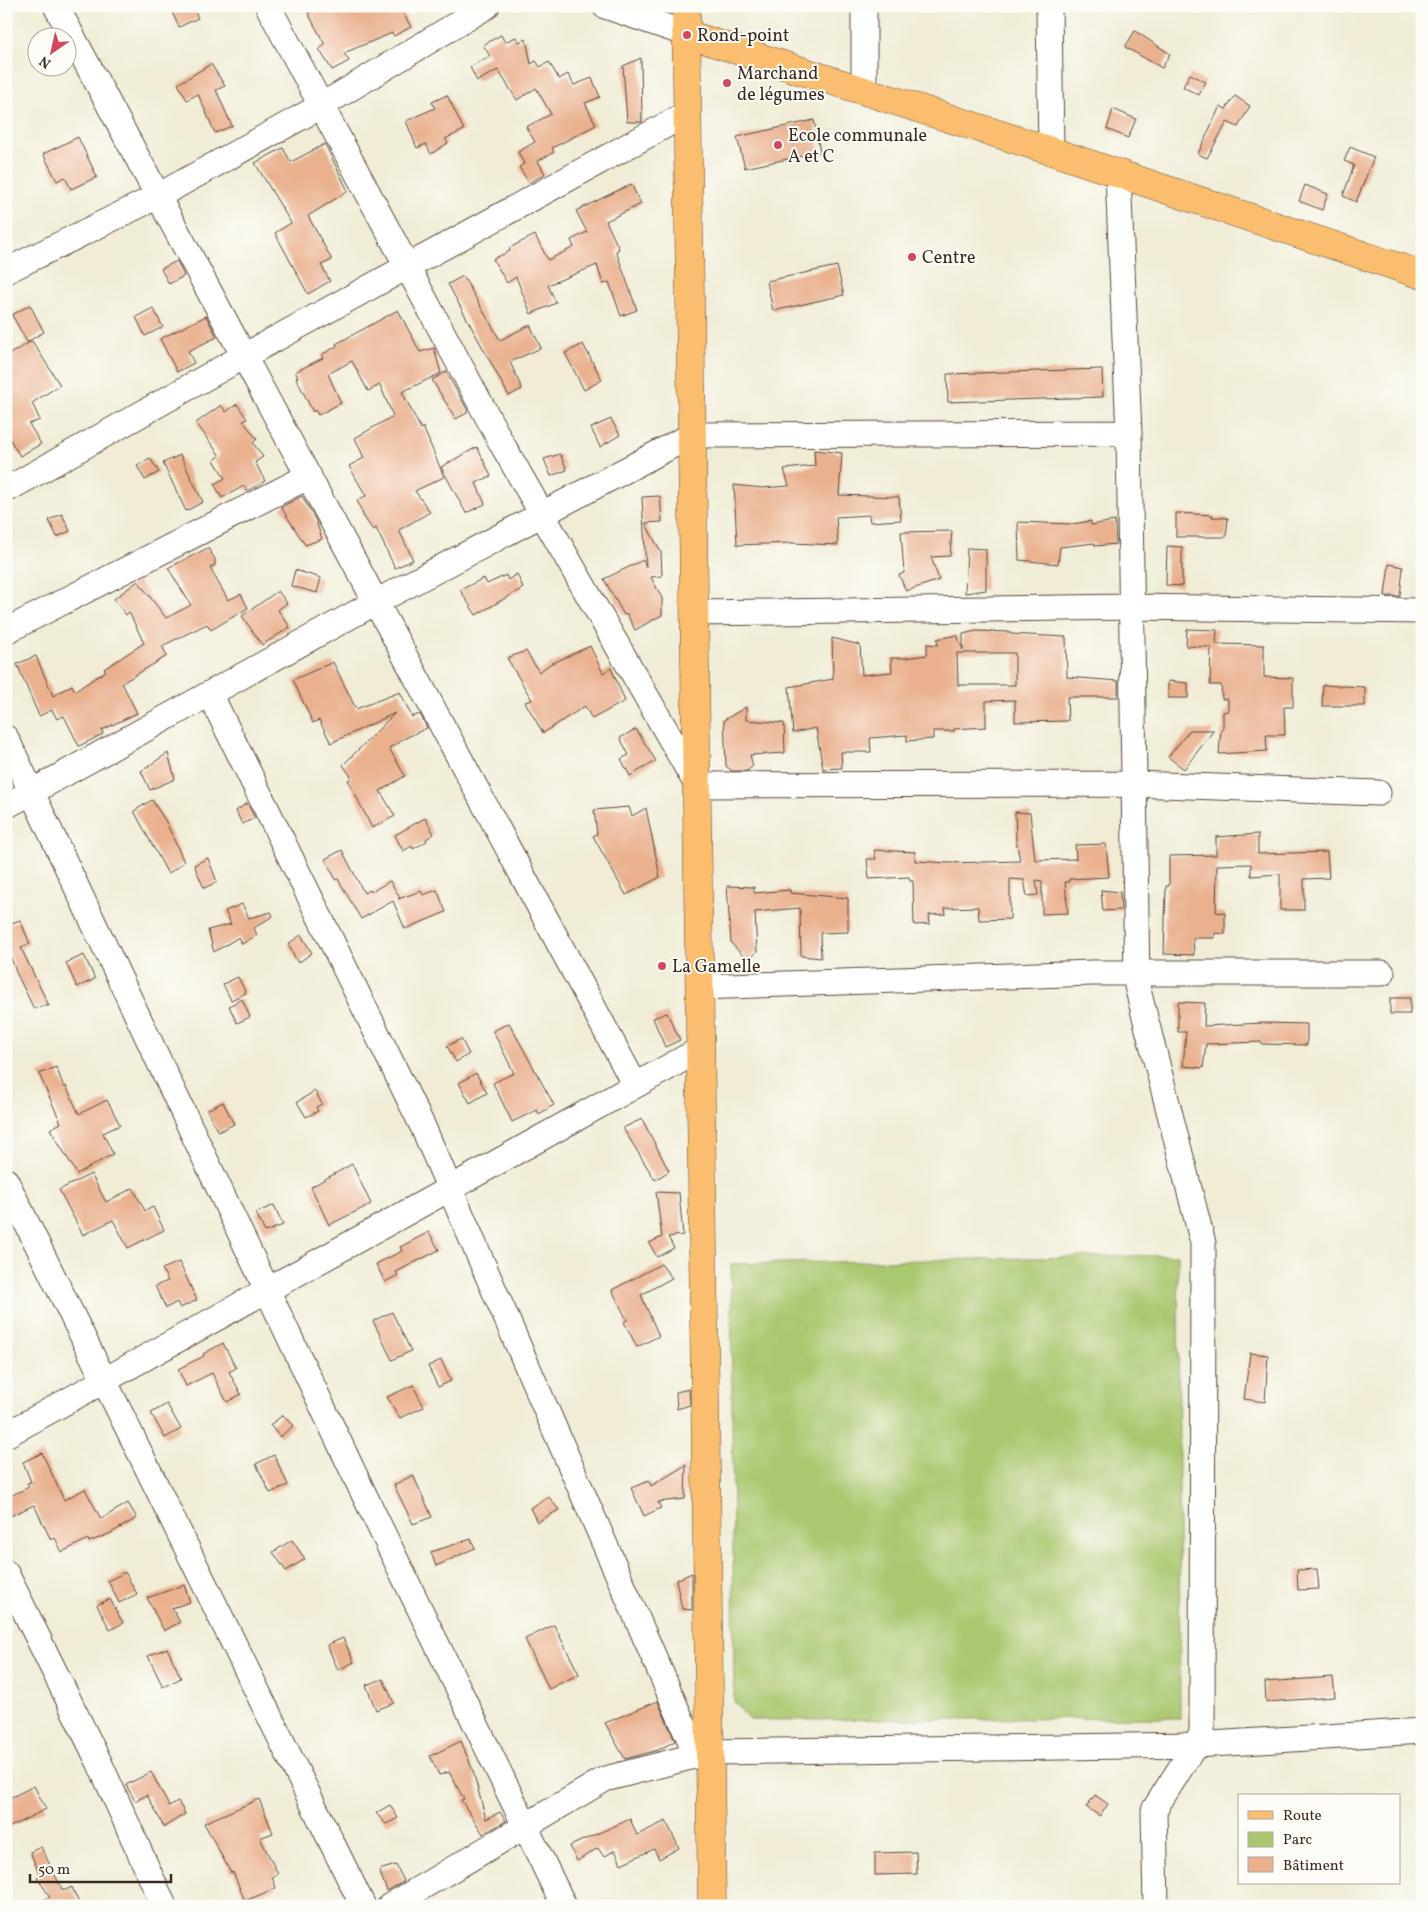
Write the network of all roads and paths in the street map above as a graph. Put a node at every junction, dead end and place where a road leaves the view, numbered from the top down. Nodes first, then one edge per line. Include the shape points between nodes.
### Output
1 (56, 6) edge
2 (268, 6) edge
3 (487, 6) edge
4 (605, 6) edge
5 (686, 6) edge
6 (864, 6) edge
7 (1050, 6) edge
8 (687, 34) junction
9 (864, 90) junction
10 (321, 106) junction
11 (688, 113) junction
12 (1051, 151) junction
13 (1118, 174) junction
14 (158, 196) junction
15 (8, 266) edge
16 (407, 266) junction
17 (1422, 275) edge
18 (244, 356) junction
19 (1129, 433) junction
20 (692, 435) junction
21 (309, 476) junction
22 (6, 490) edge
23 (542, 514) junction
24 (376, 602) junction
25 (1132, 607) junction
26 (1422, 611) edge
27 (695, 614) junction
28 (6, 631) edge
29 (210, 694) junction
30 (6, 738) edge
31 (1134, 784) junction
32 (697, 785) junction
33 (32, 792) junction
34 (1378, 793) dead end
35 (6, 806) edge
36 (1137, 973) junction
37 (1382, 973) dead end
38 (700, 987) junction
39 (701, 1049) junction
40 (636, 1085) junction
41 (6, 1181) edge
42 (451, 1188) junction
43 (267, 1290) junction
44 (105, 1381) junction
45 (6, 1435) edge
46 (6, 1573) edge
47 (1422, 1731) edge
48 (1195, 1745) junction
49 (703, 1754) junction
50 (526, 1826) junction
51 (164, 1906) edge
52 (362, 1906) edge
53 (390, 1906) edge
54 (564, 1906) edge
55 (712, 1906) edge
56 (1156, 1906) edge

1 - 14 street
2 - 10 street
3 - 10 street
4 - 8 street
5 - 8 main road
6 - 9 street
7 - 12 street
8 - 9 main road
8 - 11 main road
9 - 12 main road
10 - 14 street
10 - 16 street
11 - 16 street
11 - 20 main road
12 - 13 main road
13 - 17 main road
13 - 19 street
14 - 15 street
14 - 18 street
16 - 18 street
16 - 23 street
18 - 21 street
18 - 22 street
19 - 20 street
19 - 25 street
20 - 23 street
20 - 27 main road
21 - 24 street
21 - 28 street
23 - 24 street
23 - 32 street
24 - 29 street
24 - 40 street
25 - 26 street
25 - 27 street
25 - 31 street
27 - 32 main road
29 - 33 street
29 - 42 street
30 - 33 street
31 - 32 street
31 - 34 street
31 - 36 street
32 - 38 main road
33 - 35 street
33 - 43 street
36 - 37 street
36 - 38 street
36 - 48 street via 1137,986 1203,1243 1202,1734
38 - 39 main road
39 - 40 street
39 - 49 main road
40 - 42 street
41 - 44 street
42 - 43 street
42 - 49 street
43 - 44 street
43 - 50 street
44 - 45 street
44 - 52 street
46 - 51 street via 99,1762
47 - 48 street
48 - 49 street
48 - 56 street via 1154,1810
49 - 50 street via 605,1779
49 - 55 main road
50 - 53 street
50 - 54 street

